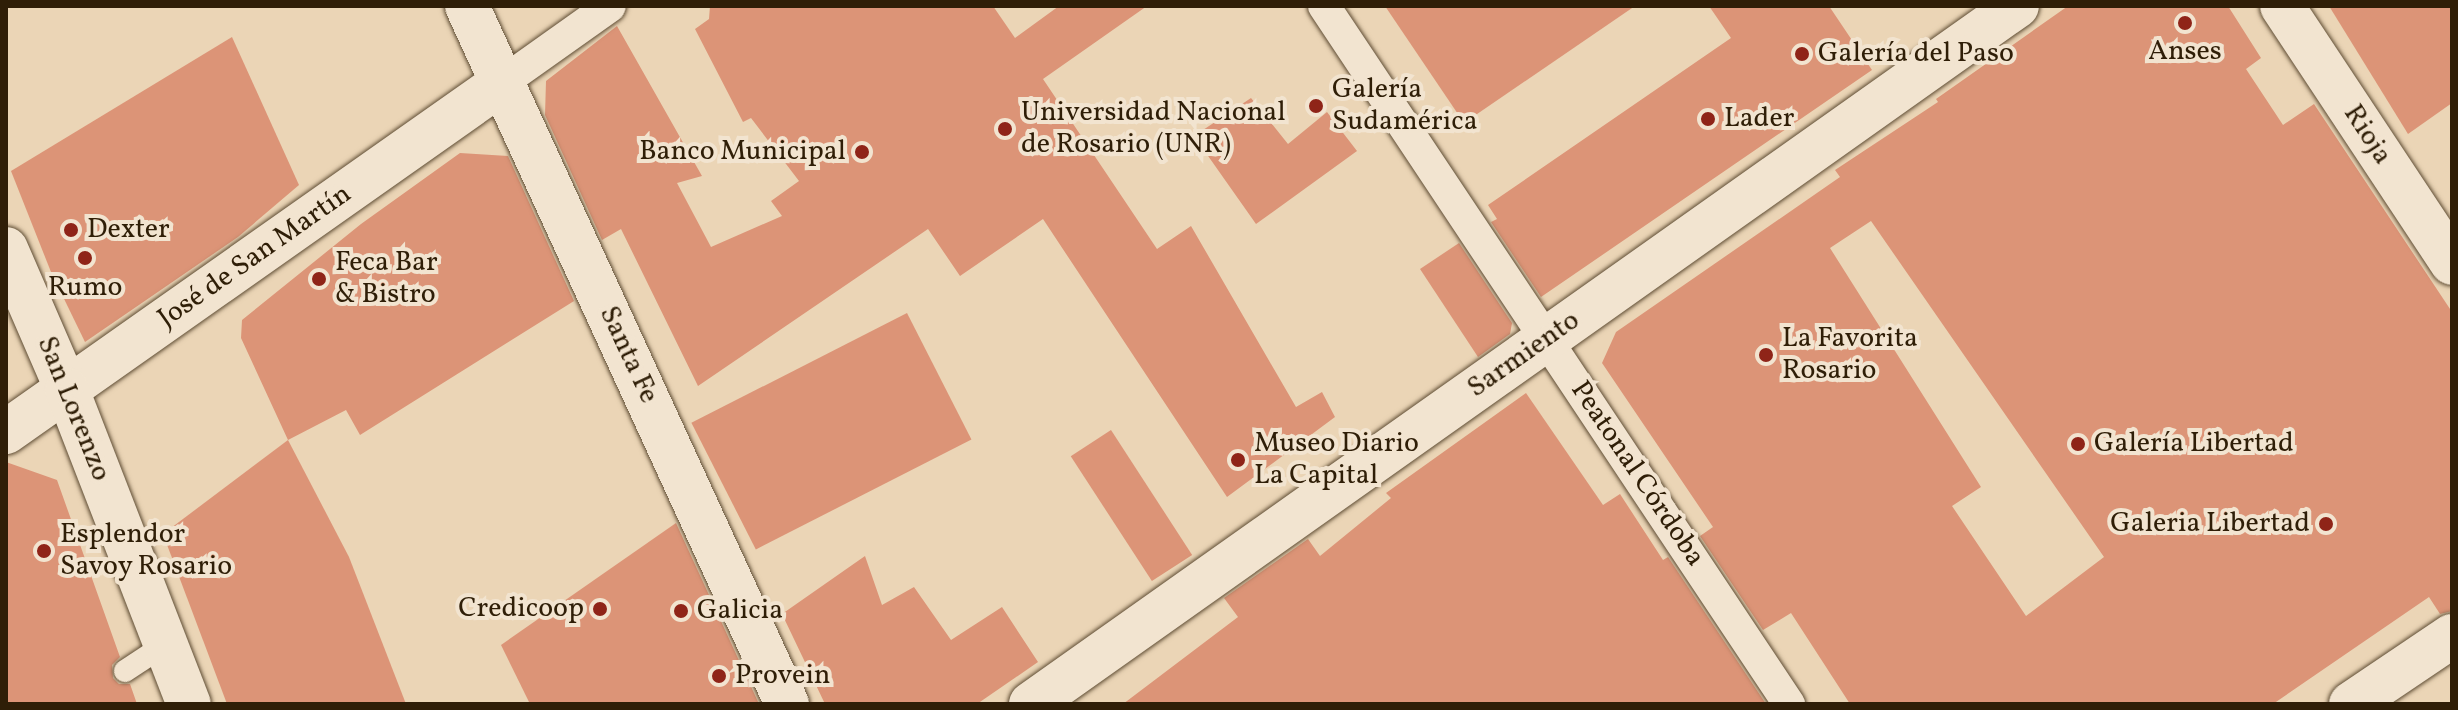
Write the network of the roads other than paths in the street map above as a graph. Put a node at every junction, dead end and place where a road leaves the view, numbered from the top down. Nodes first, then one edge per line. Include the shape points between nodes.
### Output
1 (467, 6) edge
2 (610, 6) edge
3 (1324, 6) edge
4 (2017, 6) edge
5 (2282, 6) edge
6 (503, 82) junction
7 (6, 249) edge
8 (2452, 263) edge
9 (1548, 339) junction
10 (67, 390) junction
11 (6, 432) edge
12 (2452, 636) edge
13 (166, 644) junction
14 (125, 671) dead end
15 (189, 704) edge
16 (787, 704) edge
17 (1031, 704) edge
18 (1789, 704) edge
19 (2351, 704) edge

1 - 6 street, Santa Fe
2 - 6 street
3 - 9 street, Peatonal Córdoba
4 - 9 street, Sarmiento
5 - 8 street, Rioja
6 - 10 street, José de San Martín
6 - 16 street, Santa Fe
7 - 10 street, San Lorenzo
9 - 17 street, Sarmiento
9 - 18 street, Peatonal Córdoba
10 - 11 street, José de San Martín
10 - 13 street, San Lorenzo
12 - 19 street
13 - 14 lane
13 - 15 street, San Lorenzo

